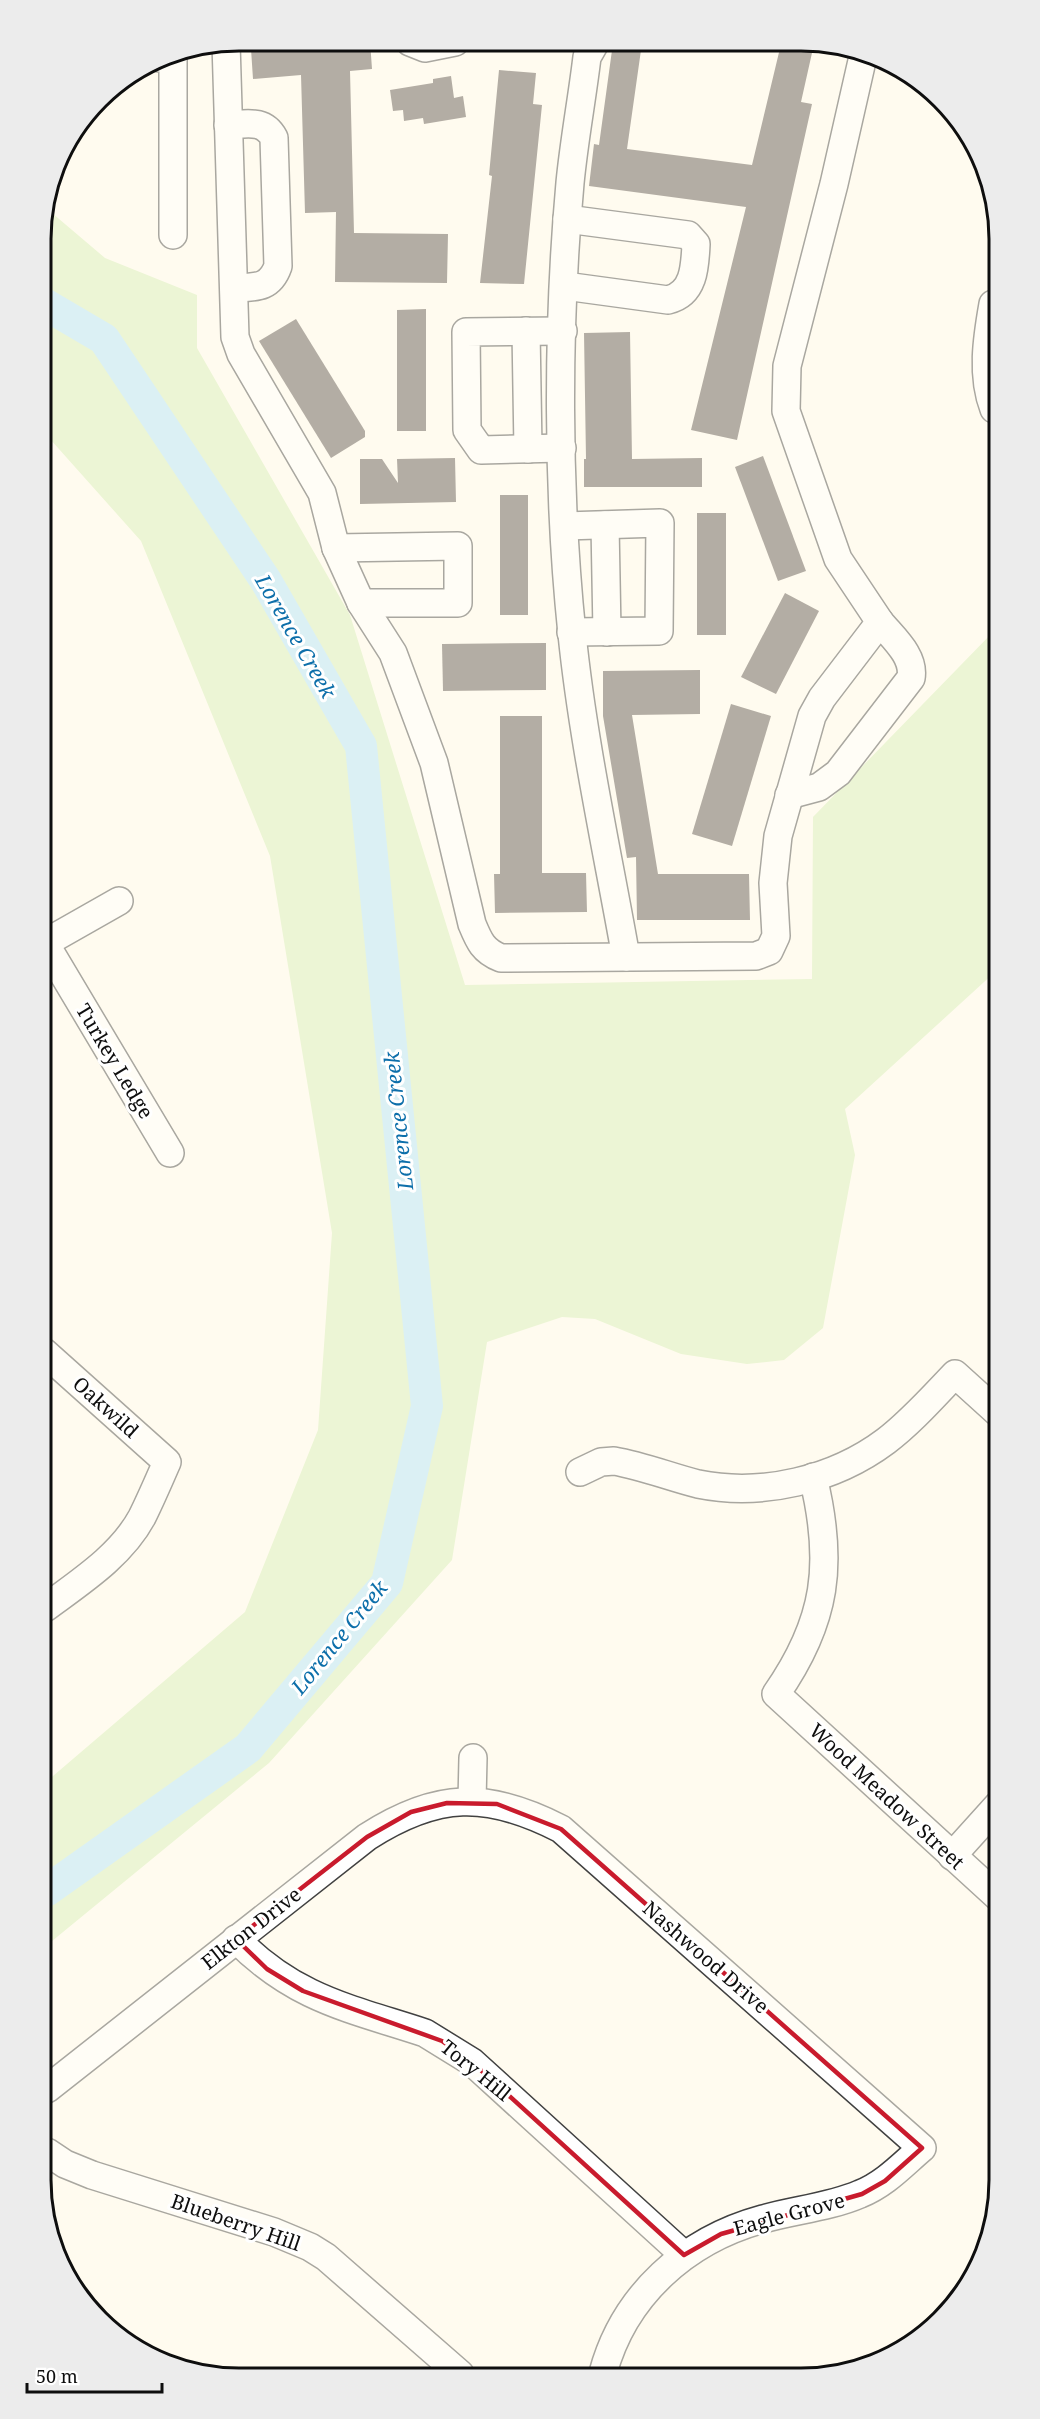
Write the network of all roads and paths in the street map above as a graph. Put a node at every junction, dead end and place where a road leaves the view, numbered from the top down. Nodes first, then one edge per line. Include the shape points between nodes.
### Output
1 (226, 51) edge
2 (588, 51) edge
3 (862, 61) edge
4 (173, 63) edge
5 (228, 125) junction
6 (567, 219) junction
7 (173, 235) dead end
8 (565, 285) junction
9 (234, 288) junction
10 (989, 329) edge
11 (526, 331) junction
12 (563, 331) junction
13 (989, 383) edge
14 (562, 448) junction
15 (528, 449) junction
16 (604, 525) junction
17 (565, 526) junction
18 (336, 548) junction
19 (361, 603) junction
20 (880, 622) junction
21 (607, 632) junction
22 (572, 633) junction
23 (789, 795) junction
24 (119, 901) dead end
25 (51, 937) edge
26 (626, 957) junction
27 (52, 973) edge
28 (170, 1153) dead end
29 (51, 1358) edge
30 (989, 1405) edge
31 (579, 1472) dead end
32 (813, 1477) junction
33 (51, 1603) edge
34 (473, 1758) dead end
35 (472, 1801) junction
36 (989, 1815) edge
37 (952, 1856) junction
38 (989, 1890) edge
39 (236, 1939) junction
40 (51, 2086) edge
41 (922, 2148) joint
42 (51, 2155) edge
43 (684, 2255) junction
44 (453, 2368) edge
45 (605, 2368) edge

1 - 5 street
2 - 6 street
3 - 20 street via 787,366 786,411 838,559
4 - 7 street
5 - 9 street
5 - 9 street via 260,124 269,128 274,138 278,266 273,278 262,286
6 - 8 street
6 - 8 street via 688,235 696,244 691,283 680,297 668,300
8 - 12 street
9 - 18 street via 235,337 241,354 322,493
10 - 13 street
11 - 12 street
11 - 15 street
11 - 15 street via 466,332 467,430 481,450
12 - 14 street
14 - 15 street
14 - 17 street
16 - 17 street
16 - 21 street
16 - 21 street via 660,523 659,631
17 - 22 street
18 - 19 street
18 - 19 street via 458,546 458,603
19 - 26 street via 393,653 434,763 480,944 488,954 501,958
20 - 23 street via 812,716
20 - 23 street via 908,657 913,668 911,678 838,773 819,787
21 - 22 street
22 - 26 street via 580,705
23 - 26 street via 778,836 773,883 776,936 769,951 756,956
24 - 25 street
27 - 28 street, Turkey Ledge
29 - 33 street, Oakwild via 167,1462 141,1518 122,1544
30 - 32 street via 955,1374 885,1442 856,1460
31 - 32 street via 614,1461 699,1484 747,1488
32 - 37 street, Wood Meadow Street via 826,1548 822,1590 810,1634 776,1694
34 - 35 street
35 - 39 street, Elkton Drive via 427,1807 395,1819
35 - 41 street, Nashwood Drive via 514,1807 561,1829
36 - 37 street
37 - 38 street, Wood Meadow Street
39 - 40 street, Elkton Drive
39 - 43 street, Tory Hill via 267,1969 303,1991 425,2032 457,2051
41 - 43 street, Eagle Grove via 885,2181 862,2194 742,2225
42 - 44 street, Blueberry Hill via 92,2175 310,2247 327,2257
43 - 45 street, Eagle Grove via 664,2271 634,2306

